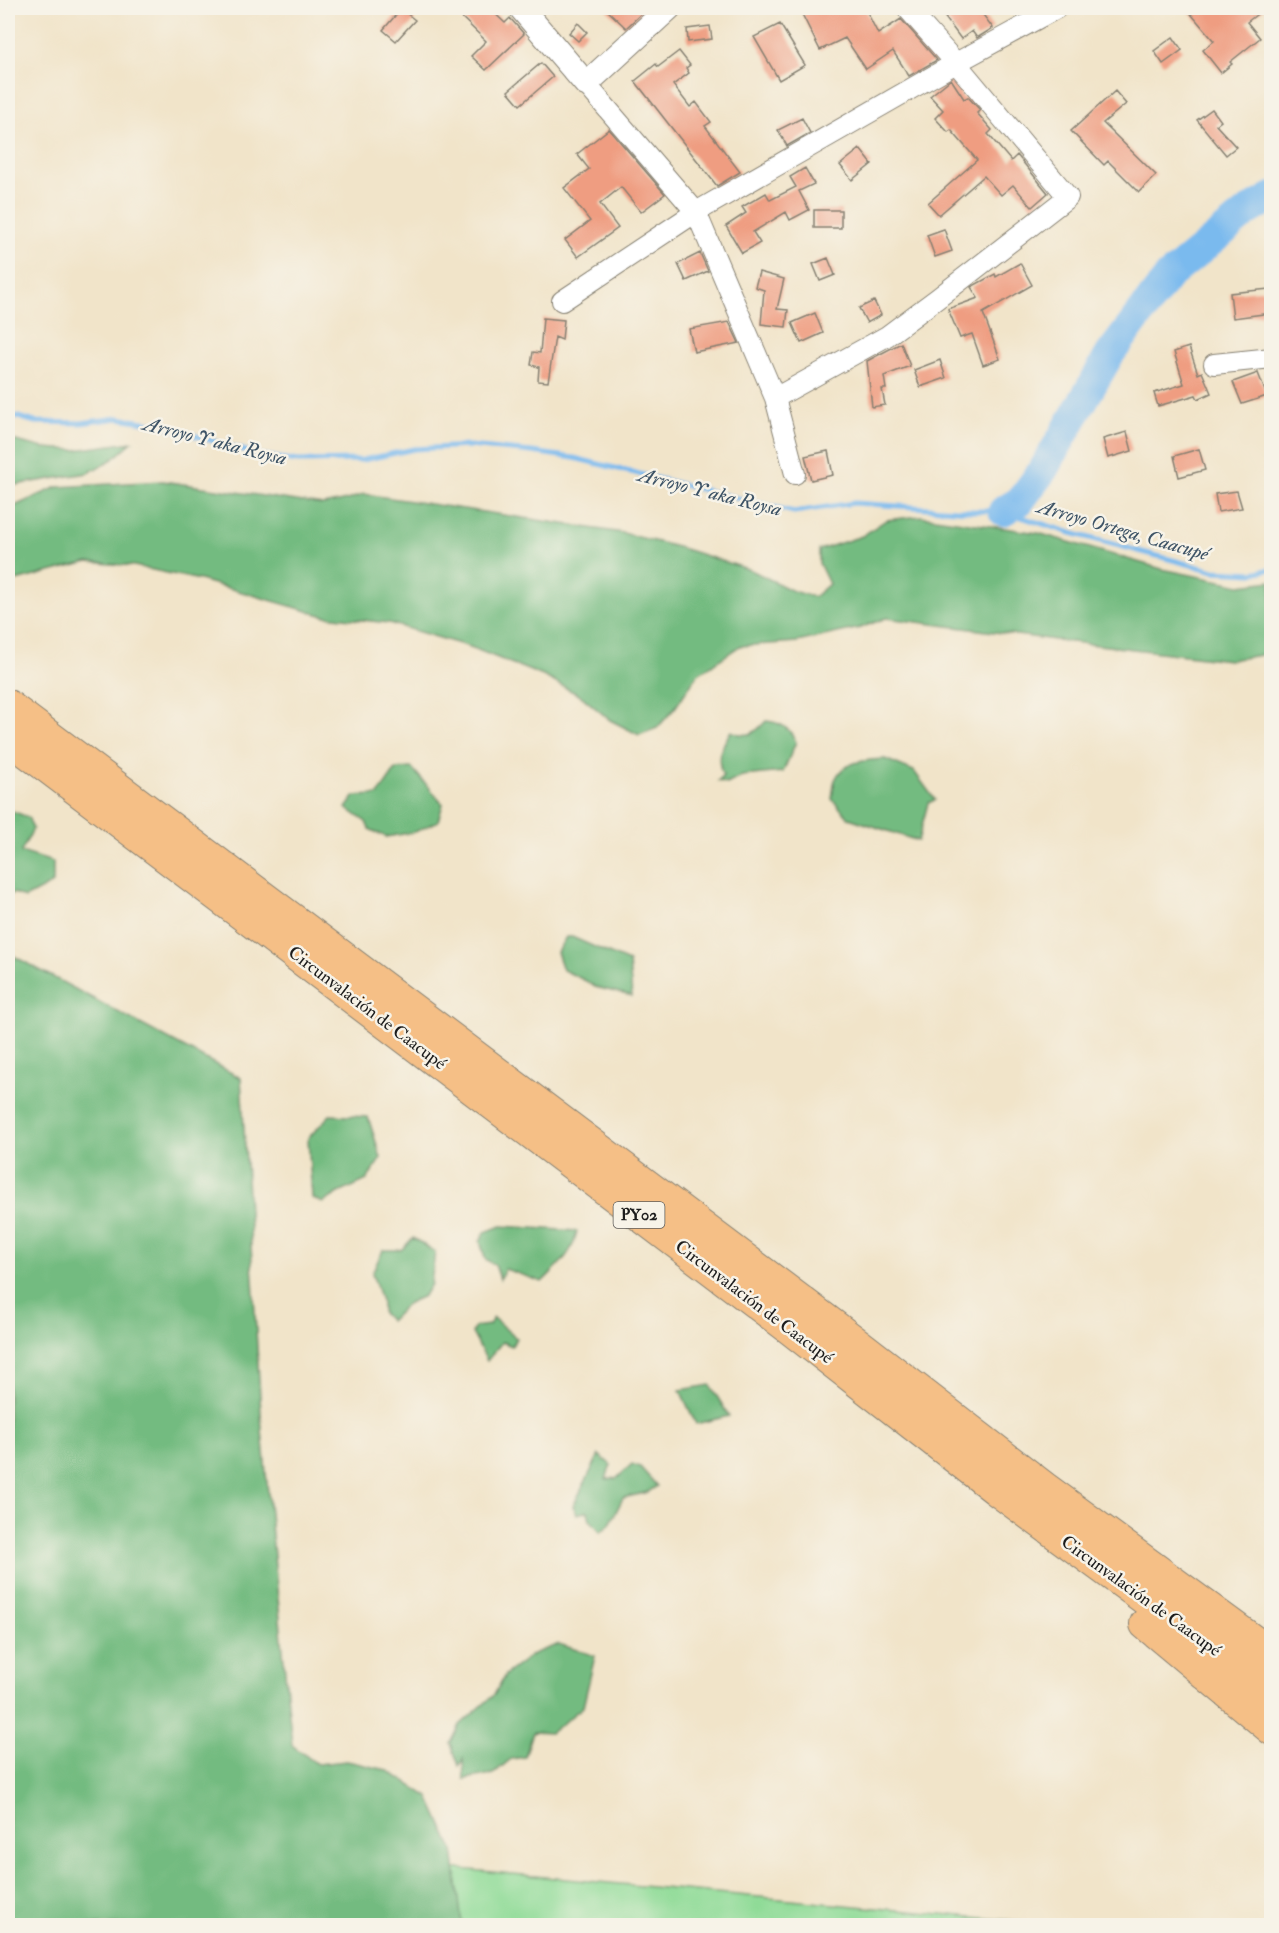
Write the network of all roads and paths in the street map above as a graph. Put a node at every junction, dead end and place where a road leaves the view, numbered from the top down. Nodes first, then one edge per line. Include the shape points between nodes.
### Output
1 (521, 8) edge
2 (669, 8) edge
3 (907, 8) edge
4 (1057, 8) edge
5 (956, 63) junction
6 (586, 84) junction
7 (696, 212) junction
8 (562, 301) dead end
9 (1272, 358) edge
10 (1215, 364) dead end
11 (775, 398) junction
12 (795, 474) dead end
13 (8, 706) edge
14 (8, 736) edge
15 (996, 1489) junction
16 (1222, 1618) junction
17 (1272, 1638) edge
18 (1272, 1655) edge
19 (1272, 1692) edge
20 (1272, 1729) edge

1 - 6 street
2 - 6 street
3 - 5 street
4 - 5 street
5 - 7 street
5 - 11 street via 1068,197 887,336
6 - 7 street
7 - 8 street
7 - 11 street
9 - 10 street
11 - 12 street
13 - 16 highway, Circunvalación de Caacupé / PY02
14 - 15 highway, Circunvalación de Caacupé / PY02
15 - 19 highway, Circunvalación de Caacupé / PY02
15 - 20 highway via 1013,1511
16 - 17 highway
16 - 18 highway, Circunvalación de Caacupé / PY02

